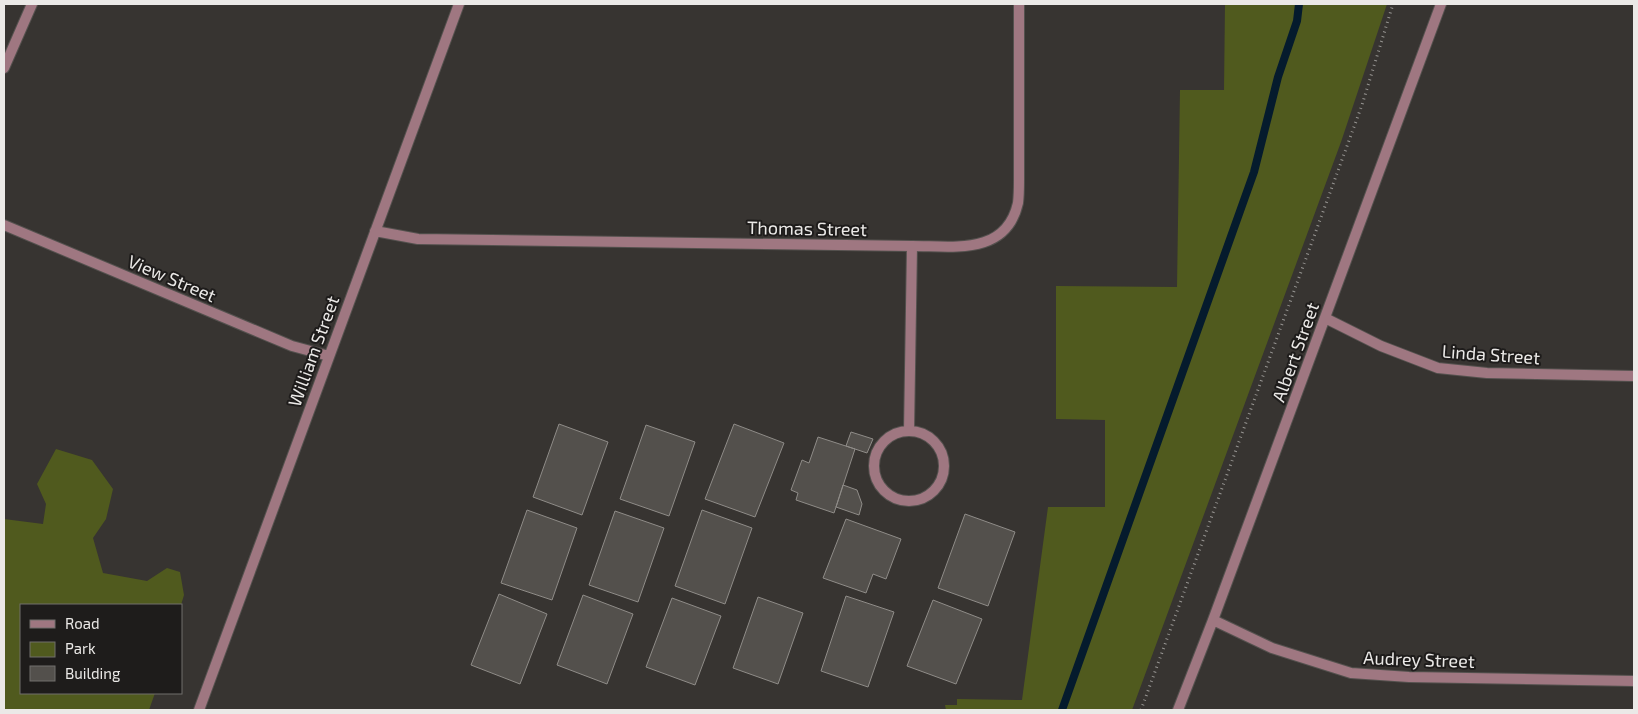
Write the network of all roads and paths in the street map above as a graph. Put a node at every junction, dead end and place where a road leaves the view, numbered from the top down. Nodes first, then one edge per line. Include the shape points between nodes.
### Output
1 (32, 4) edge
2 (459, 4) edge
3 (1019, 4) edge
4 (1393, 4) edge
5 (1441, 4) edge
6 (4, 68) edge
7 (4, 225) edge
8 (376, 232) junction
9 (912, 246) junction
10 (1325, 318) junction
11 (329, 356) junction
12 (1634, 376) edge
13 (909, 431) junction
14 (1213, 620) junction
15 (1634, 681) edge
16 (199, 710) edge
17 (1141, 710) edge
18 (1178, 710) edge

1 - 6 street
2 - 8 street, William Street
3 - 9 street, Thomas Street via 1018,204 1004,232 991,240 976,245
4 - 17 path via 1362,105
5 - 10 street, Albert Street
7 - 11 street, View Street via 292,346
8 - 9 street, Thomas Street via 418,239
8 - 11 street, William Street
9 - 13 street
10 - 12 street, Linda Street via 1381,346 1438,368 1487,374
10 - 14 street, Albert Street
11 - 16 street, William Street
13 - 13 street via 918,432 933,441 944,464 935,489 919,499 910,500 884,491 874,466 878,448 884,441
14 - 15 street, Audrey Street via 1272,648 1351,673
14 - 18 street, Albert Street

